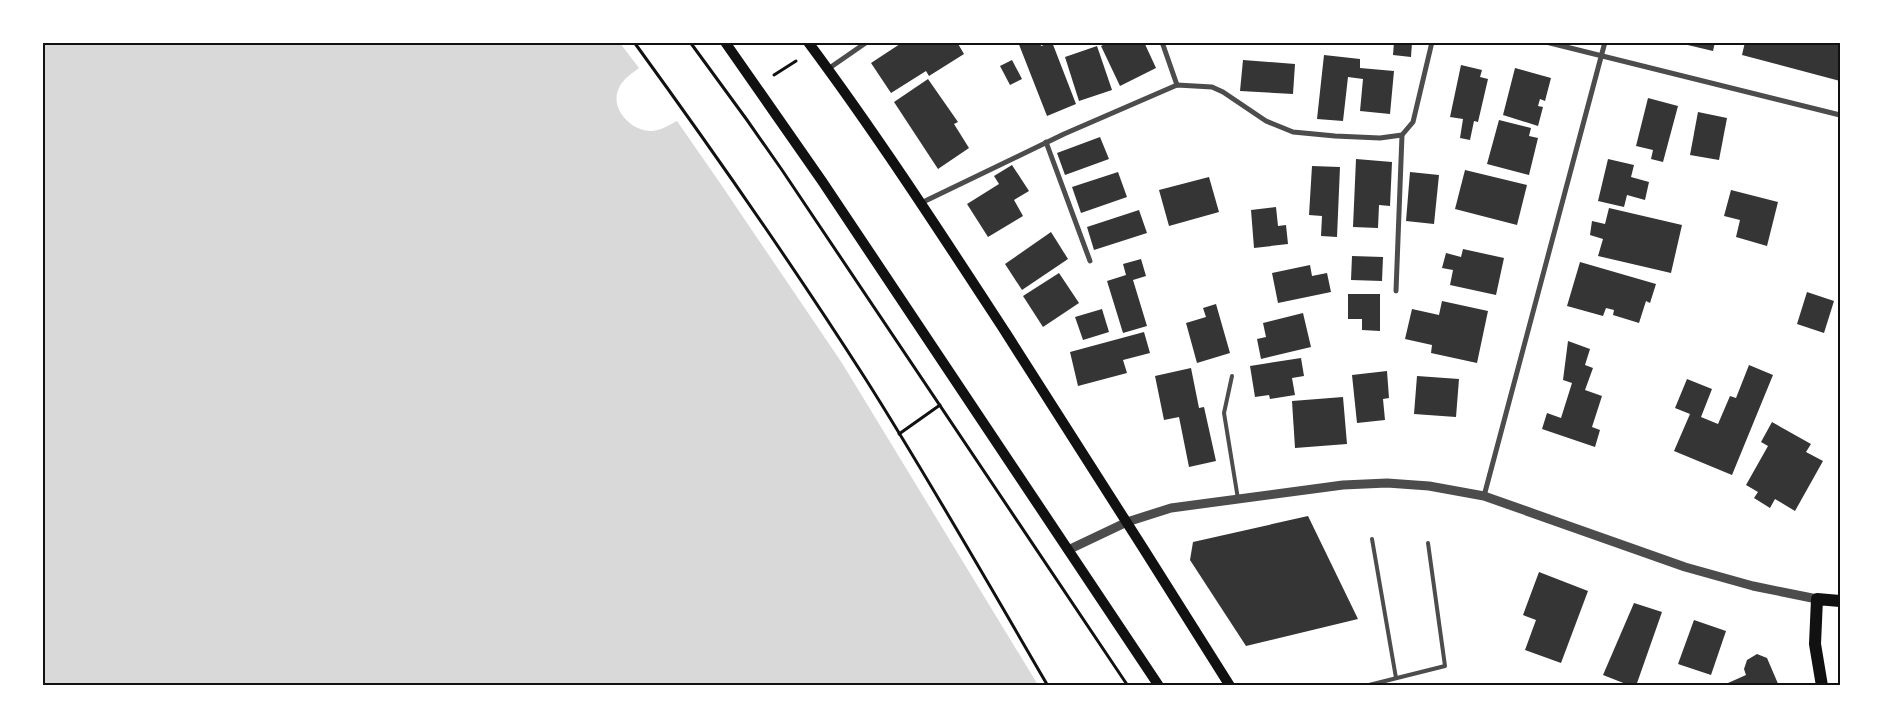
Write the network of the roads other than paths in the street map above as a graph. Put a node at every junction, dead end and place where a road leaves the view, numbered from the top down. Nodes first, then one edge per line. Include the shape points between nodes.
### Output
1 (725, 42) edge
2 (808, 42) edge
3 (867, 42) edge
4 (1162, 42) edge
5 (1432, 42) edge
6 (1546, 42) edge
7 (1605, 42) edge
8 (1602, 56) junction
9 (828, 69) junction
10 (1177, 85) junction
11 (1840, 115) edge
12 (1402, 135) junction
13 (1046, 142) junction
14 (921, 203) junction
15 (1090, 260) dead end
16 (1396, 291) dead end
17 (1232, 376) dead end
18 (1484, 496) junction
19 (1238, 499) junction
20 (1127, 522) junction
21 (1372, 539) dead end
22 (1428, 542) dead end
23 (1068, 550) junction
24 (1817, 599) junction
25 (1840, 601) edge
26 (1396, 678) junction
27 (1158, 686) edge
28 (1230, 686) edge
29 (1365, 686) edge
30 (1822, 686) edge

1 - 23 main road via 828,190
2 - 9 main road
3 - 9 street
4 - 10 street
5 - 12 street via 1413,122
6 - 8 street
7 - 8 street
8 - 11 street
8 - 18 street
9 - 14 main road
10 - 12 street via 1212,87 1266,121 1293,132 1380,138
10 - 13 street
12 - 16 street
13 - 14 street
13 - 15 street
14 - 20 main road
17 - 19 lane via 1224,413
18 - 19 street via 1429,486 1387,483 1343,485
18 - 24 street via 1685,567 1752,586
19 - 20 street via 1171,508
20 - 23 street
20 - 28 main road
21 - 26 lane
22 - 26 lane via 1445,666
23 - 27 main road
24 - 25 main road
24 - 30 main road via 1815,644
26 - 29 lane

